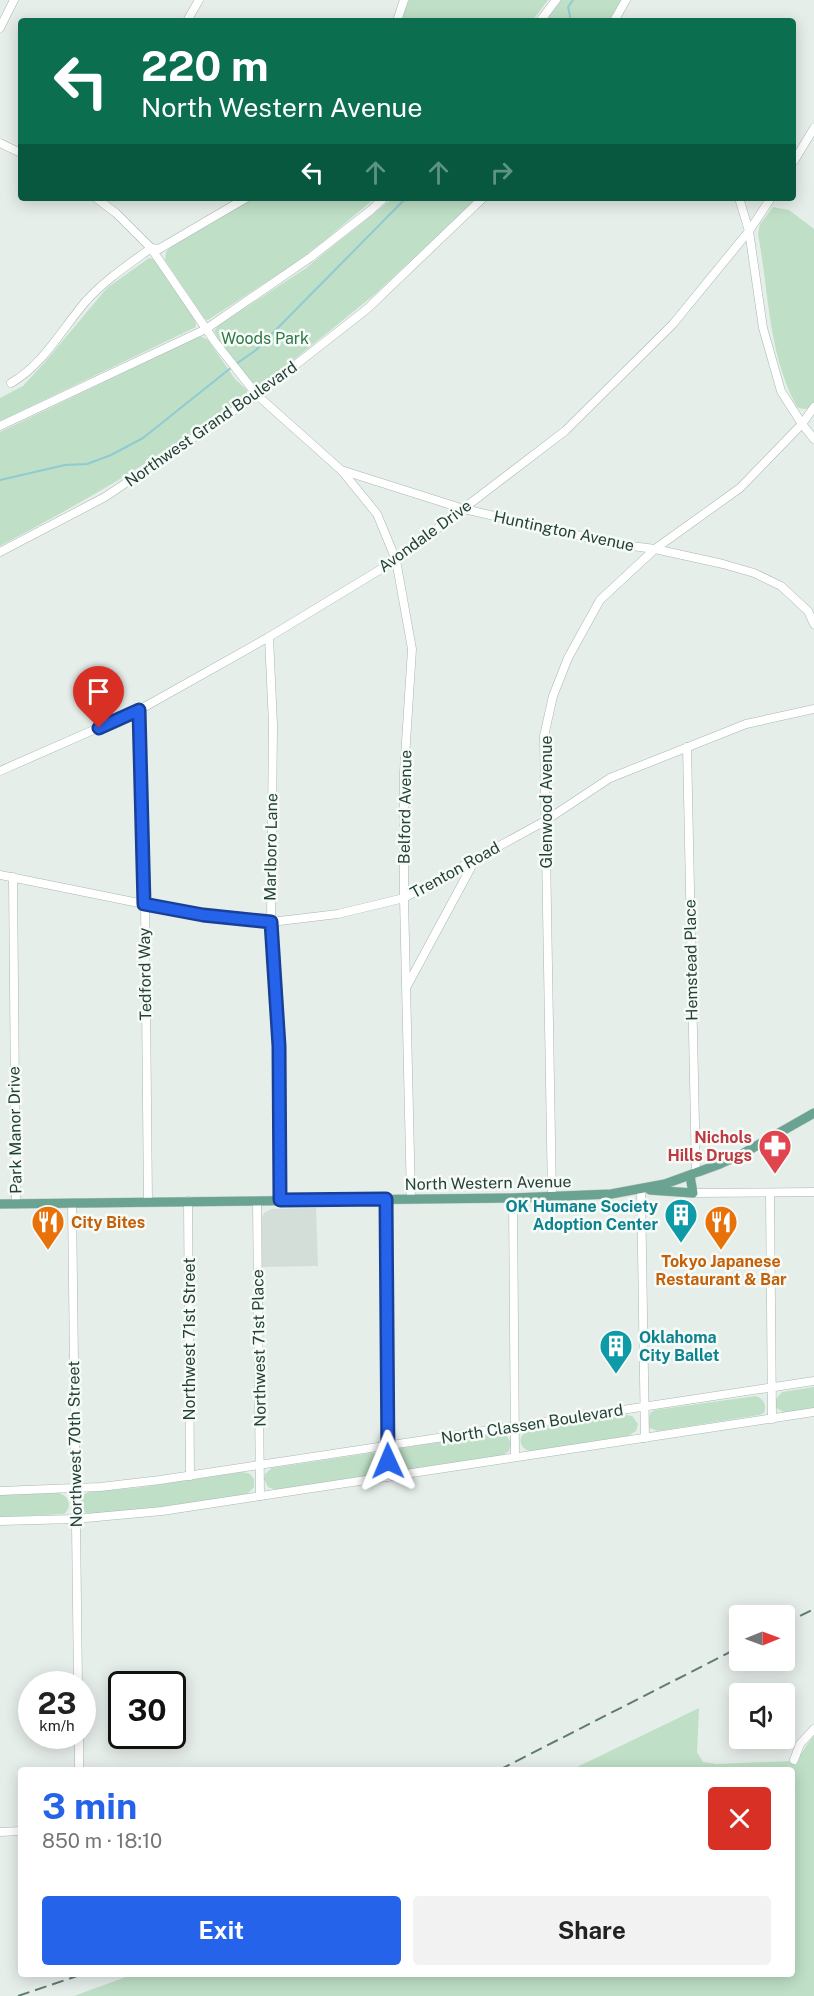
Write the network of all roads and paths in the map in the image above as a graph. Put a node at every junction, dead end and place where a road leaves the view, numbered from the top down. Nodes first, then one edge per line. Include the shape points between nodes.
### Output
1 (14, 0) edge
2 (199, 0) edge
3 (404, 0) edge
4 (556, 0) edge
5 (626, 0) edge
6 (189, 18) edge
7 (398, 18) edge
8 (542, 18) edge
9 (616, 18) edge
10 (0, 28) edge
11 (814, 128) edge
12 (0, 143) edge
13 (18, 152) edge
14 (796, 158) edge
15 (100, 201) edge
16 (241, 201) edge
17 (381, 201) edge
18 (480, 201) edge
19 (740, 201) edge
20 (768, 201) edge
21 (749, 231) junction
22 (151, 248) junction
23 (206, 329) junction
24 (11, 383) dead end
25 (257, 395) junction
26 (814, 407) edge
27 (802, 424) junction
28 (0, 426) edge
29 (814, 439) edge
30 (341, 470) junction
31 (464, 509) junction
32 (655, 549) junction
33 (0, 552) edge
34 (396, 560) junction
35 (814, 624) edge
36 (269, 637) junction
37 (814, 709) edge
38 (139, 710) junction
39 (687, 747) junction
40 (0, 771) edge
41 (545, 821) junction
42 (476, 859) junction
43 (0, 875) edge
44 (13, 877) junction
45 (404, 898) junction
46 (144, 904) junction
47 (271, 922) junction
48 (406, 987) junction
49 (814, 1113) edge
50 (693, 1175) junction
51 (640, 1190) junction
52 (814, 1192) edge
53 (693, 1193) junction
54 (770, 1193) junction
55 (552, 1197) junction
56 (513, 1198) junction
57 (386, 1199) junction
58 (411, 1199) junction
59 (280, 1200) junction
60 (188, 1201) junction
61 (257, 1201) junction
62 (148, 1202) junction
63 (72, 1203) junction
64 (0, 1204) edge
65 (16, 1204) junction
66 (814, 1381) edge
67 (771, 1388) junction
68 (645, 1407) junction
69 (814, 1412) edge
70 (772, 1419) junction
71 (514, 1427) junction
72 (645, 1438) junction
73 (387, 1446) junction
74 (515, 1457) junction
75 (260, 1465) junction
76 (190, 1476) junction
77 (388, 1477) junction
78 (74, 1489) junction
79 (0, 1491) edge
80 (260, 1496) junction
81 (75, 1519) junction
82 (0, 1521) edge
83 (78, 1671) edge
84 (814, 1729) edge
85 (79, 1749) edge
86 (795, 1760) dead end
87 (79, 1767) edge
88 (18, 1831) edge
89 (0, 1832) edge

1 - 10 street
2 - 6 street
3 - 7 street
4 - 8 street
5 - 9 street
11 - 14 street
12 - 13 street
15 - 22 street, Huntington Avenue
16 - 22 street via 159,249
17 - 23 street via 311,257
18 - 25 street, Northwest Grand Boulevard via 367,309
19 - 21 street
20 - 21 street, Avondale Drive
21 - 27 street via 763,328 781,391
21 - 31 street, Avondale Drive via 673,324 565,431
22 - 23 street, Huntington Avenue
22 - 24 street via 104,283 27,374
23 - 25 street, Huntington Avenue
23 - 28 street
25 - 30 street, Huntington Avenue
25 - 33 street, Northwest Grand Boulevard via 105,497
26 - 27 street, Glenwood Avenue
27 - 29 street
27 - 32 street, Glenwood Avenue via 740,488
30 - 31 street, Huntington Avenue
30 - 34 street, Belford Avenue via 377,514
31 - 32 street, Huntington Avenue
31 - 34 street, Avondale Drive
32 - 35 street, Huntington Avenue via 754,573 781,586 808,611
32 - 41 street, Glenwood Avenue via 600,600 568,658 553,696 544,736
34 - 36 street, Avondale Drive
34 - 45 street, Belford Avenue via 412,649 404,773
36 - 38 street, Avondale Drive
36 - 47 street, Marlboro Lane via 273,725
37 - 39 street, Trenton Road via 746,724
38 - 40 street, Avondale Drive
38 - 46 street, Tedford Way
39 - 41 street, Trenton Road via 610,778
39 - 50 street, Hemstead Place
41 - 42 street, Trenton Road
41 - 55 street, Glenwood Avenue
42 - 45 street, Trenton Road
42 - 48 street
43 - 44 street, Trenton Road
44 - 46 street, Trenton Road
44 - 65 street, Park Manor Drive
45 - 47 street, Trenton Road via 338,914
45 - 48 street, Belford Avenue
46 - 47 street, Trenton Road
46 - 62 street, Tedford Way
47 - 59 street, Marlboro Lane via 279,1046
48 - 58 street, Belford Avenue
49 - 50 main road, North Western Avenue via 742,1154
50 - 51 main road, North Western Avenue
50 - 53 main road
51 - 53 main road
51 - 55 main road, North Western Avenue
51 - 68 street
52 - 54 street
53 - 54 street
54 - 67 street
55 - 56 main road, North Western Avenue
56 - 58 main road, North Western Avenue
56 - 71 street
57 - 58 main road, North Western Avenue
57 - 59 main road, North Western Avenue
57 - 73 street
59 - 61 main road, North Western Avenue
60 - 61 main road, North Western Avenue
60 - 62 main road, North Western Avenue
60 - 76 street, Northwest 71st Street
61 - 75 street, Northwest 71st Place
62 - 63 main road, North Western Avenue
63 - 65 main road, North Western Avenue
63 - 78 street, Northwest 70th Street
64 - 65 main road, North Western Avenue
66 - 67 street, North Classen Boulevard
67 - 68 street, North Classen Boulevard
67 - 70 street
68 - 71 street, North Classen Boulevard
68 - 72 street
69 - 70 street, North Classen Boulevard
70 - 72 street, North Classen Boulevard
71 - 73 street, North Classen Boulevard
71 - 74 street
72 - 74 street, North Classen Boulevard
73 - 75 street, North Classen Boulevard
73 - 77 street
74 - 77 street, North Classen Boulevard
75 - 76 street, North Classen Boulevard
75 - 80 street, Northwest 71st Place
76 - 78 street, North Classen Boulevard
77 - 80 street, North Classen Boulevard
78 - 79 street, North Classen Boulevard
78 - 81 street, Northwest 70th Street
80 - 81 street, North Classen Boulevard
81 - 82 street, North Classen Boulevard
81 - 83 street, Northwest 70th Street
84 - 86 street via 800,1744
85 - 87 street
88 - 89 street

